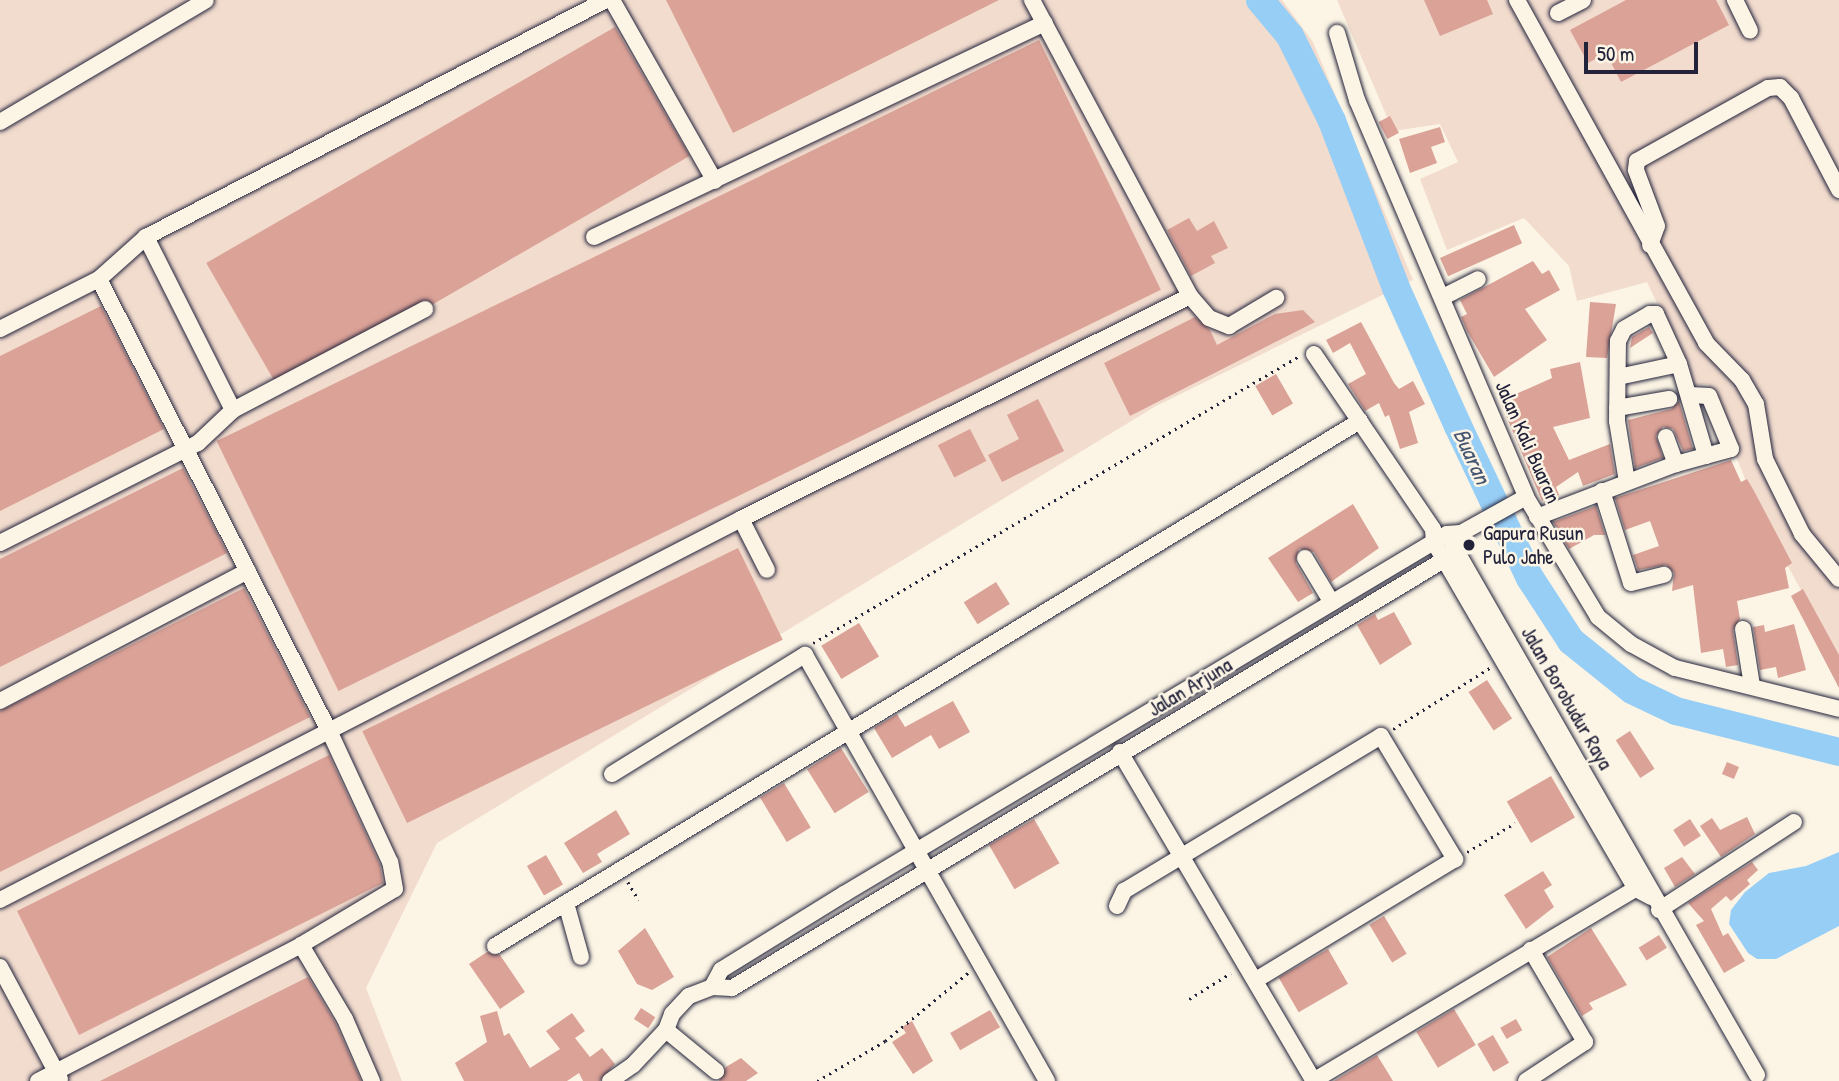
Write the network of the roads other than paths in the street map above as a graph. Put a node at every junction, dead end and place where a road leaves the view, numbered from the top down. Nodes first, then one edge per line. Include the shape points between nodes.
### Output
1 (205, 0) edge
2 (606, 0) edge
3 (612, 0) edge
4 (1032, 0) edge
5 (1517, 0) edge
6 (1583, 0) edge
7 (1735, 0) edge
8 (1558, 13) dead end
9 (1045, 23) junction
10 (1750, 31) dead end
11 (1337, 33) dead end
12 (0, 122) edge
13 (715, 181) junction
14 (1839, 190) edge
15 (146, 237) junction
16 (594, 237) dead end
17 (1650, 245) junction
18 (99, 279) junction
19 (1478, 279) dead end
20 (1190, 296) junction
21 (1443, 297) junction
22 (1276, 298) dead end
23 (425, 309) dead end
24 (0, 329) edge
25 (1314, 354) road end
26 (1679, 364) junction
27 (1618, 377) junction
28 (1690, 395) junction
29 (1669, 399) dead end
30 (1617, 408) junction
31 (233, 410) junction
32 (1360, 421) junction
33 (1666, 437) dead end
34 (185, 450) junction
35 (1706, 456) junction
36 (1675, 464) junction
37 (1628, 482) junction
38 (1602, 491) junction
39 (1523, 499) junction
40 (1537, 517) junction
41 (741, 519) junction
42 (1449, 533) junction
43 (0, 543) edge
44 (1451, 555) junction
45 (1305, 558) dead end
46 (767, 570) dead end
47 (248, 571) junction
48 (1664, 575) dead end
49 (1839, 579) edge
50 (1332, 603) junction
51 (1743, 629) dead end
52 (1270, 641) junction
53 (1279, 658) junction
54 (1211, 676) junction
55 (1752, 686) junction
56 (1222, 692) junction
57 (0, 701) edge
58 (1538, 705) junction
59 (1839, 709) edge
60 (1134, 722) junction
61 (849, 731) junction
62 (330, 733) junction
63 (1144, 738) junction
64 (1121, 752) junction
65 (612, 774) dead end
66 (1033, 783) junction
67 (1042, 799) junction
68 (1794, 822) dead end
69 (917, 852) junction
70 (1181, 855) junction
71 (927, 868) junction
72 (844, 894) junction
73 (1649, 894) junction
74 (0, 900) edge
75 (566, 903) junction
76 (1117, 906) dead end
77 (856, 912) junction
78 (301, 945) junction
79 (495, 946) dead end
80 (1531, 950) junction
81 (581, 957) dead end
82 (0, 967) edge
83 (1255, 980) junction
84 (712, 987) junction
85 (666, 1030) junction
86 (716, 1071) dead end
87 (1757, 1075) dead end
88 (58, 1076) edge
89 (38, 1081) edge
90 (372, 1081) edge
91 (610, 1081) edge
92 (1047, 1081) edge
93 (1314, 1081) edge
94 (1526, 1081) edge

1 - 12 street
2 - 15 street
3 - 13 street
4 - 9 street
5 - 17 street
6 - 8 street
7 - 10 street
9 - 13 street
9 - 20 street
11 - 21 street, Jalan Kali Buaran via 1357,100
13 - 16 street
14 - 17 street via 1791,98 1780,87 1768,88 1637,161 1636,170 1657,226
15 - 18 street
15 - 31 street
17 - 49 street via 1706,343 1742,380 1756,404 1765,459 1802,534
18 - 24 street
18 - 34 street
19 - 21 street
20 - 22 street via 1209,318 1229,326
20 - 41 street
21 - 39 street, Jalan Kali Buaran
23 - 31 street
25 - 32 street, Jalan Borobudur Raya
26 - 27 street
26 - 27 street via 1653,313 1620,333
26 - 28 street
27 - 30 street
28 - 35 street
28 - 35 street via 1709,396 1730,446
29 - 30 street
30 - 37 street via 1620,456
31 - 34 street via 222,424
32 - 42 street, Jalan Borobudur Raya
32 - 61 street
33 - 36 street
34 - 43 street
34 - 47 street
35 - 36 street
36 - 37 street
37 - 38 street
38 - 40 street
38 - 48 street via 1631,583
39 - 40 street, Jalan Kali Buaran
39 - 42 street, Jalan Arjuna
40 - 55 street, Jalan Kali Buaran via 1598,617 1620,636 1675,668
41 - 46 street
41 - 62 street
42 - 44 street
42 - 44 street, Jalan Borobudur Raya
42 - 50 street, Jalan Arjuna
44 - 53 street, Jalan Arjuna
44 - 58 street, Jalan Borobudur Raya
44 - 58 street, Jalan Borobudur Raya via 1503,660
45 - 50 street
47 - 57 street
47 - 62 street
50 - 52 street, Jalan Arjuna
51 - 55 street
52 - 53 street
52 - 54 street, Jalan Arjuna
53 - 56 street, Jalan Arjuna
54 - 56 street
54 - 60 street, Jalan Arjuna
55 - 59 street, Jalan Kali Buaran
56 - 63 street, Jalan Arjuna
58 - 73 street, Jalan Borobudur Raya
60 - 63 street
60 - 66 street, Jalan Arjuna
61 - 65 street via 804,655
61 - 69 street
61 - 75 street
62 - 74 street
62 - 78 street via 390,862 396,889
63 - 64 street, Jalan Arjuna
64 - 67 street, Jalan Arjuna
64 - 70 street
66 - 67 street
66 - 69 street, Jalan Arjuna
67 - 71 street, Jalan Arjuna
68 - 73 street
69 - 71 street
69 - 72 street, Jalan Arjuna
70 - 76 street via 1124,891
70 - 83 street
70 - 83 street via 1381,736 1455,859
71 - 77 street, Jalan Arjuna
71 - 92 street
72 - 77 street
72 - 84 street, Jalan Arjuna via 721,970
73 - 80 street
73 - 87 street, Jalan Borobudur Raya
75 - 79 street
75 - 81 street
77 - 84 street, Jalan Arjuna via 732,988
78 - 88 street
78 - 90 street via 345,1019
80 - 93 street
80 - 94 street via 1585,1042
82 - 88 street
83 - 93 street
84 - 85 street via 681,1002
85 - 86 street
85 - 91 street via 633,1065
88 - 89 street

